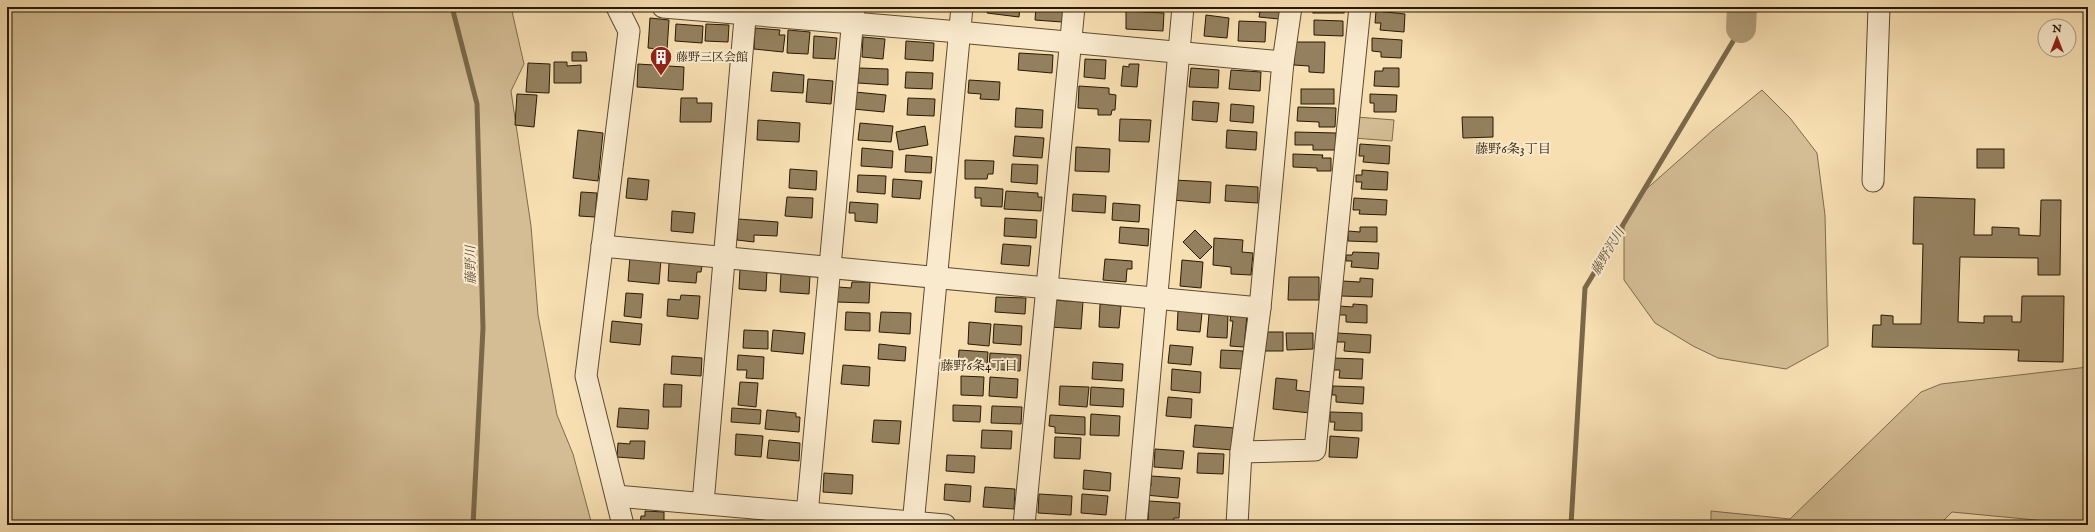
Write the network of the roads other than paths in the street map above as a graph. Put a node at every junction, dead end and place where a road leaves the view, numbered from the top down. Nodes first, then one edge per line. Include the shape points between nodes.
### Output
1 (617, 7) edge
2 (663, 7) edge
3 (962, 7) edge
4 (1074, 7) edge
5 (1183, 7) edge
6 (1291, 7) edge
7 (1360, 7) edge
8 (1880, 7) edge
9 (745, 10) edge
10 (853, 15) edge
11 (959, 32) junction
12 (1071, 42) junction
13 (1179, 52) junction
14 (1283, 62) junction
15 (1873, 181) dead end
16 (602, 246) junction
17 (724, 258) junction
18 (829, 266) junction
19 (936, 276) junction
20 (1047, 287) junction
21 (1156, 298) junction
22 (1260, 308) junction
23 (1241, 452) junction
24 (616, 496) junction
25 (703, 503) junction
26 (806, 519) edge
27 (913, 523) edge
28 (623, 525) edge
29 (945, 525) edge
30 (1024, 525) edge
31 (1136, 525) edge
32 (1237, 525) edge

1 - 16 street via 628,31
2 - 9 street
3 - 11 street
4 - 12 street
5 - 13 street
6 - 14 street
7 - 23 street via 1315,450
8 - 15 street
9 - 10 street
9 - 17 street
10 - 11 street
10 - 18 street
11 - 12 street
11 - 19 street
12 - 13 street
12 - 20 street
13 - 14 street
13 - 21 street
14 - 22 street
16 - 17 street
16 - 24 street via 586,376
17 - 18 street
17 - 25 street
18 - 19 street
18 - 26 street
19 - 20 street
19 - 27 street
20 - 21 street
20 - 30 street
21 - 22 street
21 - 31 street
22 - 23 street
23 - 32 street
24 - 25 street
24 - 28 street
25 - 26 street
26 - 27 street
27 - 29 street

